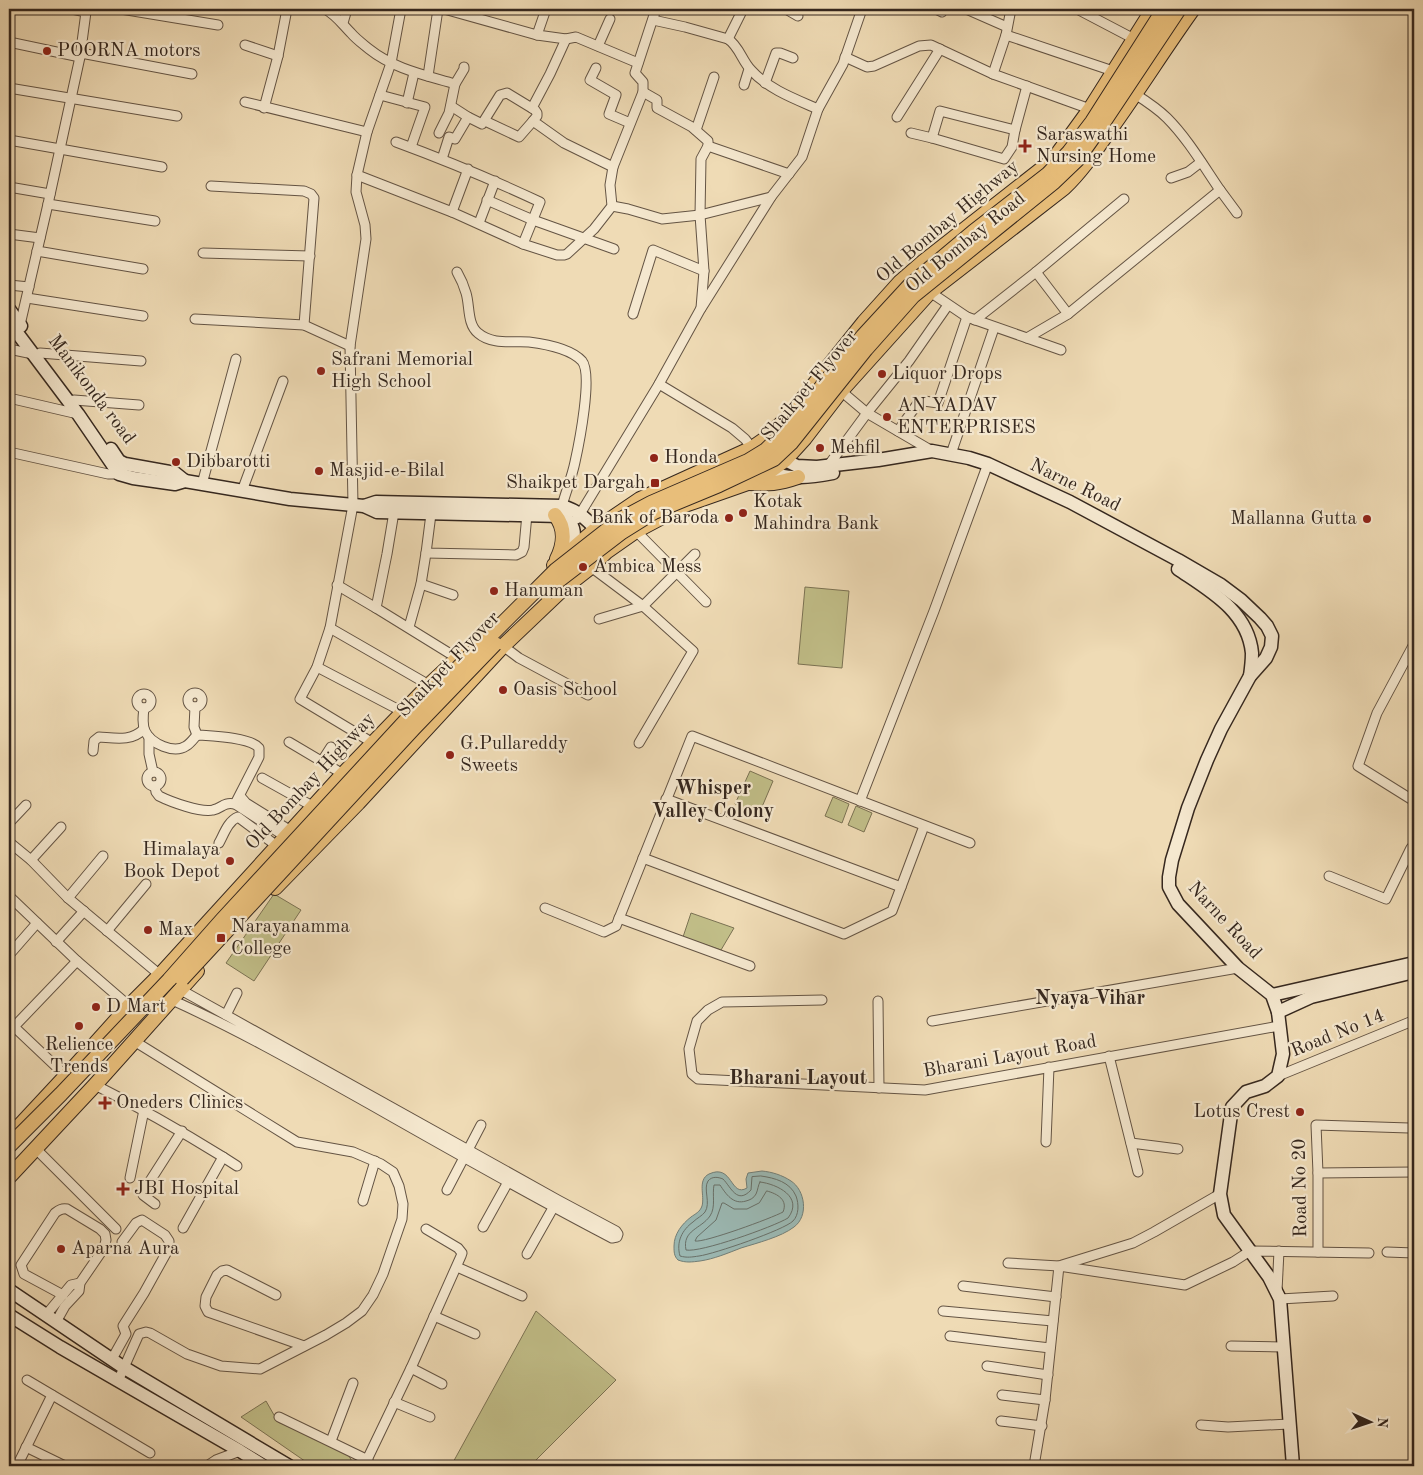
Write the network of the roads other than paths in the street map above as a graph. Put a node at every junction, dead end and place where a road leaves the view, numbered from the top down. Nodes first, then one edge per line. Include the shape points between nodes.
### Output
1 (72, 9) edge
2 (120, 9) edge
3 (287, 9) edge
4 (325, 9) edge
5 (347, 9) edge
6 (401, 9) edge
7 (438, 9) edge
8 (444, 9) edge
9 (546, 9) edge
10 (743, 9) edge
11 (786, 9) edge
12 (862, 9) edge
13 (966, 9) edge
14 (1011, 9) edge
15 (1077, 9) edge
16 (1153, 9) edge
17 (1164, 9) edge
18 (1179, 9) edge
19 (1193, 9) edge
20 (86, 10) edge
21 (654, 12) edge
22 (798, 16) dead end
23 (610, 18) dead end
24 (343, 23) junction
25 (218, 25) dead end
26 (1007, 31) junction
27 (538, 36) junction
28 (566, 39) junction
29 (728, 39) junction
30 (1134, 39) junction
31 (9, 42) edge
32 (245, 45) dead end
33 (598, 46) junction
34 (940, 49) junction
35 (1162, 53) junction
36 (80, 55) junction
37 (278, 56) junction
38 (845, 57) junction
39 (793, 58) dead end
40 (638, 63) junction
41 (391, 64) junction
42 (464, 68) dead end
43 (596, 68) dead end
44 (750, 69) junction
45 (1114, 71) junction
46 (414, 73) junction
47 (192, 74) dead end
48 (993, 74) junction
49 (428, 76) junction
50 (714, 77) dead end
51 (765, 83) junction
52 (455, 84) junction
53 (744, 85) dead end
54 (1027, 86) junction
55 (9, 88) edge
56 (643, 92) junction
57 (1135, 94) junction
58 (380, 95) junction
59 (70, 99) junction
60 (245, 102) dead end
61 (407, 103) junction
62 (451, 106) junction
63 (264, 108) junction
64 (532, 108) junction
65 (818, 109) junction
66 (1090, 109) junction
67 (177, 116) dead end
68 (468, 116) junction
69 (897, 116) dead end
70 (485, 121) junction
71 (533, 121) junction
72 (630, 123) junction
73 (696, 130) junction
74 (1016, 130) junction
75 (367, 132) junction
76 (439, 133) dead end
77 (911, 134) dead end
78 (932, 138) junction
79 (9, 140) edge
80 (396, 142) dead end
81 (708, 146) junction
82 (411, 147) junction
83 (60, 150) junction
84 (442, 159) junction
85 (1201, 162) junction
86 (162, 167) dead end
87 (613, 167) junction
88 (468, 169) junction
89 (789, 174) junction
90 (357, 175) junction
91 (1171, 178) dead end
92 (495, 181) junction
93 (9, 186) edge
94 (211, 186) dead end
95 (1220, 190) junction
96 (50, 194) junction
97 (771, 197) junction
98 (1124, 199) dead end
99 (487, 200) junction
100 (48, 204) junction
101 (612, 206) junction
102 (452, 212) junction
103 (1237, 213) dead end
104 (700, 215) junction
105 (533, 220) junction
106 (156, 222) dead end
107 (479, 223) junction
108 (9, 234) edge
109 (40, 238) junction
110 (585, 238) junction
111 (523, 244) junction
112 (614, 249) dead end
113 (37, 251) junction
114 (203, 253) dead end
115 (310, 256) junction
116 (143, 269) dead end
117 (704, 271) junction
118 (458, 272) dead end
119 (1036, 272) junction
120 (9, 285) edge
121 (29, 287) junction
122 (930, 292) junction
123 (27, 298) junction
124 (948, 305) junction
125 (9, 309) edge
126 (700, 310) junction
127 (633, 314) dead end
128 (1068, 314) junction
129 (143, 316) dead end
130 (971, 318) junction
131 (195, 319) dead end
132 (14, 323) edge
133 (304, 325) junction
134 (994, 328) junction
135 (1027, 338) junction
136 (350, 346) junction
137 (9, 349) edge
138 (1061, 350) dead end
139 (37, 354) junction
140 (236, 360) dead end
141 (141, 361) dead end
142 (283, 381) dead end
143 (659, 384) junction
144 (841, 392) junction
145 (9, 398) edge
146 (74, 400) junction
147 (139, 405) dead end
148 (867, 413) junction
149 (78, 414) junction
150 (898, 431) junction
151 (752, 448) junction
152 (932, 451) junction
153 (9, 452) edge
154 (951, 454) junction
155 (784, 460) junction
156 (828, 466) junction
157 (986, 469) junction
158 (128, 471) junction
159 (770, 471) junction
160 (798, 477) junction
161 (748, 483) junction
162 (202, 484) junction
163 (242, 491) junction
164 (358, 506) junction
165 (558, 510) junction
166 (394, 512) junction
167 (432, 514) junction
168 (528, 514) junction
169 (576, 518) junction
170 (596, 529) junction
171 (636, 531) junction
172 (571, 549) junction
173 (426, 553) junction
174 (695, 554) dead end
175 (554, 565) junction
176 (591, 566) junction
177 (676, 572) junction
178 (421, 584) junction
179 (337, 586) junction
180 (453, 595) dead end
181 (706, 602) dead end
182 (643, 606) junction
183 (376, 608) junction
184 (599, 619) dead end
185 (330, 628) junction
186 (408, 628) junction
187 (1414, 644) edge
188 (503, 646) junction
189 (456, 658) junction
190 (317, 667) junction
191 (1250, 676) junction
192 (429, 685) junction
193 (588, 695) dead end
194 (195, 707) dead end
195 (144, 708) dead end
196 (403, 712) junction
197 (146, 733) junction
198 (197, 735) junction
199 (289, 742) dead end
200 (374, 743) junction
201 (639, 743) dead end
202 (331, 747) dead end
203 (93, 751) dead end
204 (322, 761) junction
205 (343, 774) junction
206 (262, 778) dead end
207 (240, 796) junction
208 (666, 799) junction
209 (860, 801) junction
210 (1414, 801) edge
211 (235, 804) junction
212 (26, 805) dead end
213 (314, 807) junction
214 (9, 823) edge
215 (924, 826) junction
216 (61, 827) dead end
217 (333, 828) junction
218 (285, 838) junction
219 (9, 843) edge
220 (219, 843) dead end
221 (970, 843) dead end
222 (1413, 847) edge
223 (103, 856) dead end
224 (642, 858) junction
225 (31, 860) junction
226 (1329, 876) dead end
227 (146, 884) dead end
228 (901, 887) junction
229 (9, 896) edge
230 (68, 898) junction
231 (545, 908) dead end
232 (84, 912) junction
233 (619, 918) junction
234 (37, 923) junction
235 (106, 931) junction
236 (56, 942) junction
237 (9, 955) edge
238 (77, 961) junction
239 (1414, 964) edge
240 (750, 966) dead end
241 (1238, 968) junction
242 (1414, 972) edge
243 (160, 975) junction
244 (237, 993) dead end
245 (176, 995) junction
246 (1272, 995) junction
247 (822, 1000) dead end
248 (878, 1001) dead end
249 (129, 1006) junction
250 (1278, 1012) junction
251 (226, 1015) junction
252 (932, 1021) dead end
253 (1410, 1022) dead end
254 (1280, 1026) junction
255 (10, 1027) edge
256 (134, 1041) junction
257 (1109, 1056) junction
258 (1049, 1067) junction
259 (66, 1076) junction
260 (1278, 1076) junction
261 (95, 1085) junction
262 (878, 1088) junction
263 (144, 1110) junction
264 (481, 1125) dead end
265 (1410, 1128) dead end
266 (182, 1132) junction
267 (9, 1137) edge
268 (1046, 1142) dead end
269 (1131, 1143) junction
270 (9, 1146) edge
271 (35, 1148) junction
272 (1178, 1149) dead end
273 (466, 1154) junction
274 (223, 1157) junction
275 (375, 1161) junction
276 (9, 1165) edge
277 (237, 1166) dead end
278 (1138, 1172) dead end
279 (1414, 1172) edge
280 (1318, 1173) junction
281 (9, 1177) edge
282 (130, 1178) dead end
283 (508, 1182) junction
284 (447, 1190) dead end
285 (1220, 1194) junction
286 (363, 1201) dead end
287 (155, 1204) dead end
288 (553, 1208) junction
289 (483, 1226) dead end
290 (116, 1228) dead end
291 (183, 1228) dead end
292 (426, 1230) dead end
293 (122, 1242) dead end
294 (1250, 1251) junction
295 (1279, 1251) junction
296 (1318, 1252) junction
297 (1387, 1252) dead end
298 (1369, 1253) dead end
299 (1414, 1253) edge
300 (527, 1254) dead end
301 (1008, 1263) dead end
302 (1059, 1266) junction
303 (457, 1267) junction
304 (80, 1282) junction
305 (963, 1286) dead end
306 (9, 1290) edge
307 (62, 1295) junction
308 (276, 1295) dead end
309 (1278, 1295) junction
310 (522, 1296) dead end
311 (1333, 1296) dead end
312 (1056, 1297) junction
313 (944, 1311) dead end
314 (9, 1315) edge
315 (434, 1316) junction
316 (51, 1318) junction
317 (1053, 1321) junction
318 (70, 1331) junction
319 (474, 1334) dead end
320 (950, 1336) dead end
321 (304, 1346) junction
322 (1231, 1346) dead end
323 (60, 1347) junction
324 (1283, 1347) junction
325 (1050, 1348) junction
326 (112, 1359) junction
327 (987, 1366) dead end
328 (123, 1367) junction
329 (411, 1368) junction
330 (1048, 1375) junction
331 (27, 1380) dead end
332 (118, 1381) junction
333 (353, 1384) dead end
334 (442, 1384) dead end
335 (52, 1395) junction
336 (1002, 1395) dead end
337 (1045, 1400) junction
338 (394, 1402) junction
339 (279, 1417) dead end
340 (430, 1417) dead end
341 (1001, 1421) dead end
342 (1290, 1424) junction
343 (1201, 1425) dead end
344 (1042, 1426) junction
345 (331, 1441) junction
346 (26, 1447) junction
347 (240, 1451) junction
348 (150, 1453) dead end
349 (366, 1463) edge
350 (17, 1466) edge
351 (65, 1466) edge
352 (206, 1466) edge
353 (264, 1466) edge
354 (289, 1466) edge
355 (1034, 1466) edge
356 (1293, 1466) edge

1 - 20 street
2 - 25 street
3 - 37 street
4 - 24 street
5 - 24 street
6 - 41 street
7 - 49 street
8 - 27 street
9 - 27 street
10 - 29 street
11 - 22 street
12 - 38 street
13 - 26 street
14 - 26 street
15 - 30 street
16 - 30 main road, Old Bombay Highway
17 - 270 main road, Shaikpet Flyover, bridge via 1092,122 1048,174 910,285 863,336 801,415 766,450 620,519 556,570 411,714 169,980
18 - 276 main road, Shaikpet Flyover, bridge via 1077,160 913,296 866,348 791,443 774,459 654,512 558,581 414,728
19 - 35 main road, Old Bombay Road
20 - 36 street
21 - 29 street via 693,29
21 - 40 street
23 - 33 street
24 - 41 street via 370,50
26 - 45 street
26 - 48 street
27 - 28 street
28 - 33 street via 576,38
28 - 64 street
29 - 44 street
30 - 35 street
30 - 45 main road, Old Bombay Highway
31 - 36 street
32 - 37 street
33 - 40 street
34 - 38 street via 931,45 919,46 866,67
34 - 48 street
34 - 69 street
35 - 57 main road, Old Bombay Road
36 - 47 street
36 - 59 street
37 - 63 street
38 - 65 street
39 - 51 street via 776,54
40 - 56 street via 635,73 643,82
41 - 46 street
41 - 58 street
42 - 52 street
43 - 72 street via 590,80 616,95 609,114
44 - 51 street
44 - 53 street
45 - 66 main road, Old Bombay Highway
46 - 49 street
46 - 61 street
48 - 54 street
49 - 52 street
50 - 73 street
51 - 65 street
52 - 62 street
54 - 66 street
54 - 74 street
55 - 59 street
56 - 72 street
56 - 73 street via 657,100 657,108
57 - 85 street via 1168,118
57 - 122 main road, Old Bombay Road via 1082,169 1064,188
58 - 61 street
58 - 75 street
59 - 67 street
59 - 83 street
60 - 63 street
61 - 82 street via 425,107
62 - 68 street
62 - 76 street
63 - 75 street
64 - 70 street via 503,94
64 - 71 street via 537,113
65 - 89 street via 802,157
66 - 151 main road, Old Bombay Highway via 1053,160 900,282 788,417
68 - 70 street via 482,124
68 - 84 street via 455,139 449,137
70 - 71 street via 519,137
71 - 87 street via 564,143
72 - 87 street
73 - 81 street via 708,141
74 - 78 street via 940,111
74 - 78 street via 1004,159
75 - 90 street
77 - 78 street
79 - 83 street
80 - 82 street
81 - 89 street
81 - 104 street via 701,160
82 - 84 street
83 - 86 street
83 - 96 street
84 - 88 street
85 - 91 street via 1188,172
85 - 95 street
87 - 101 street via 610,185
88 - 92 street
88 - 102 street
89 - 97 street
90 - 102 street
90 - 136 street via 356,192 366,239
92 - 99 street
92 - 105 street via 540,202
93 - 96 street
94 - 115 street via 311,194 314,205
95 - 103 street
95 - 128 street
96 - 100 street
97 - 104 street
97 - 126 street
98 - 119 street
99 - 105 street
99 - 107 street
100 - 106 street
100 - 109 street
101 - 104 street via 662,219
101 - 110 street
102 - 107 street
104 - 117 street
105 - 110 street
105 - 111 street
107 - 111 street
108 - 109 street
109 - 113 street
110 - 111 street via 567,254 560,255
110 - 112 street
113 - 116 street
113 - 121 street
114 - 115 street
115 - 133 street
117 - 126 street
117 - 127 street via 653,250
118 - 165 street via 476,332 499,342 529,342 554,347 574,355 583,363 587,373 583,420 575,463
119 - 128 street
119 - 130 street
120 - 121 street
121 - 123 street
122 - 124 street
122 - 144 main road, Old Bombay Road
123 - 129 street
123 - 132 street
124 - 130 street
124 - 148 street
125 - 132 main road, Manikonda road
126 - 143 street
128 - 135 street
130 - 134 street
130 - 150 street via 938,402 918,403
131 - 133 street
132 - 139 main road, Manikonda road
133 - 136 street
134 - 135 street
134 - 154 street
135 - 138 street
136 - 164 street
137 - 139 street
139 - 141 street
139 - 146 main road, Manikonda road
139 - 149 main road, Manikonda road
140 - 162 street
142 - 163 street
143 - 151 street via 732,428
143 - 169 street
144 - 148 street
144 - 155 main road, Old Bombay Road
145 - 149 street
146 - 147 street
146 - 158 main road, Manikonda road
148 - 150 street
148 - 156 street
149 - 158 main road, Manikonda road
150 - 152 street
151 - 159 main road
151 - 170 main road, Old Bombay Highway via 640,499
152 - 154 main road, Narne Road
152 - 156 main road, Narne Road
153 - 158 street via 108,474
154 - 191 main road, Narne Road via 988,464 1070,502 1221,585 1260,618 1272,636 1266,658
155 - 156 main road, Narne Road via 797,466
155 - 159 main road, Old Bombay Road
157 - 160 main road, Narne Road via 934,457
157 - 191 main road, Narne Road via 1136,545 1214,593 1242,623 1248,636 1252,655
157 - 209 street
158 - 162 main road, Manikonda road via 155,476 175,473 186,482
159 - 160 main road, Narne Road
159 - 161 main road, Old Bombay Road
160 - 161 main road via 769,484
161 - 171 main road, Old Bombay Road via 684,505
162 - 163 main road, Manikonda road
163 - 164 main road, Manikonda road
164 - 165 main road, Manikonda road via 376,502
164 - 166 main road, Manikonda road via 377,512
164 - 179 street
165 - 168 main road, Manikonda road
165 - 169 main road, Manikonda road via 561,516
165 - 175 main road via 563,536
166 - 167 main road, Manikonda road
166 - 183 street
167 - 168 main road, Manikonda road
167 - 173 street
168 - 173 street via 524,547 519,554
169 - 170 main road, Manikonda road
169 - 172 main road
170 - 172 main road, Old Bombay Highway
171 - 176 main road, Old Bombay Road
171 - 177 street
172 - 175 main road, Old Bombay Highway
173 - 178 street
174 - 177 street
175 - 189 main road, Old Bombay Highway
176 - 182 street
176 - 188 main road
177 - 181 street
177 - 182 street
178 - 180 street
178 - 186 street
179 - 183 street
179 - 185 street
182 - 184 street
182 - 201 street via 693,651
183 - 186 street
185 - 190 street
185 - 192 street
186 - 189 street
187 - 210 street via 1377,713 1358,766
188 - 193 street
188 - 217 main road
189 - 192 main road, Old Bombay Highway
190 - 196 street
190 - 200 street via 300,699
191 - 241 main road, Narne Road via 1207,760 1188,808 1169,877 1169,887 1178,904
192 - 196 main road, Old Bombay Highway
194 - 198 street
195 - 197 street
196 - 200 main road, Old Bombay Highway
197 - 198 street via 158,743 178,749
197 - 203 street via 129,738 99,737 94,741
197 - 211 street via 153,772 161,778 155,786 160,796 209,811 222,804
198 - 207 street via 245,740 257,745 258,761
199 - 204 street
200 - 205 main road, Old Bombay Highway
202 - 204 street
204 - 205 street
205 - 213 main road, Old Bombay Highway
206 - 213 street
207 - 211 street
207 - 218 street
208 - 209 street via 692,736
208 - 224 street
208 - 228 street
209 - 215 street
211 - 218 street
212 - 214 street
213 - 217 main road
213 - 218 main road, Old Bombay Highway
215 - 221 street
215 - 228 street
216 - 225 street
217 - 245 main road
218 - 220 street via 236,817
218 - 243 main road, Old Bombay Highway
219 - 225 street
222 - 226 street via 1386,899
223 - 230 street
224 - 228 street via 844,934 892,911
224 - 233 street
225 - 230 street
227 - 235 street
229 - 234 street
230 - 232 street
231 - 233 street via 604,932 616,926
232 - 235 street
232 - 236 street
233 - 240 street
234 - 236 street
234 - 237 street
235 - 243 street
236 - 238 street
238 - 249 street
238 - 255 street
239 - 246 main road
241 - 246 main road, Narne Road
241 - 252 street
242 - 250 main road via 1311,997
243 - 249 main road, Old Bombay Highway
244 - 251 street
245 - 251 street
245 - 256 main road
245 - 273 street
246 - 250 main road
247 - 262 street, Bharani Layout Road via 722,1002 697,1021 689,1049 692,1074 698,1079
248 - 262 street
249 - 259 main road, Old Bombay Highway
250 - 254 main road
251 - 273 street
253 - 260 street, Road No 14
254 - 257 street, Bharani Layout Road
254 - 260 main road via 1283,1054
255 - 259 street
256 - 261 main road
256 - 275 street via 297,1142 353,1152
257 - 258 street, Bharani Layout Road
257 - 269 street
258 - 262 street, Bharani Layout Road via 925,1090
258 - 268 street
259 - 267 main road, Old Bombay Highway
260 - 285 main road via 1264,1086 1246,1092 1232,1107
261 - 263 street
261 - 271 main road
263 - 266 street
263 - 282 street
264 - 273 street
265 - 280 street, Road No 20 via 1316,1124
266 - 274 street
266 - 287 street via 144,1192 143,1195
269 - 272 street
269 - 278 street
271 - 281 main road
271 - 290 street
273 - 283 street
273 - 284 street
273 - 288 street via 616,1230 617,1237 612,1238
274 - 277 street
274 - 291 street
275 - 286 street
275 - 321 street via 393,1172 402,1204 402,1219 383,1274 362,1311
279 - 280 street
280 - 296 street, Road No 20
283 - 288 street
283 - 289 street
285 - 294 main road via 1224,1215
285 - 302 street via 1132,1243
288 - 300 street
292 - 303 street via 461,1250
293 - 326 street via 136,1222 142,1220 165,1236 169,1248 123,1326 126,1334
294 - 295 street
294 - 302 street via 1185,1285
294 - 309 main road
295 - 296 street
295 - 309 street
296 - 298 street
297 - 299 street
301 - 302 street
302 - 312 street
303 - 310 street
303 - 315 street
304 - 307 street via 71,1285
304 - 307 street via 104,1248 106,1240 100,1229 67,1209 60,1209 54,1213 22,1265 24,1274
304 - 316 street via 79,1290
305 - 312 street
306 - 316 main road
307 - 316 street
308 - 321 street via 227,1270 217,1275 205,1306 208,1312
309 - 311 street
309 - 324 main road
312 - 317 street
313 - 317 street
314 - 323 main road
315 - 319 street
315 - 329 street
316 - 318 main road
317 - 325 street
318 - 323 main road
318 - 326 main road
320 - 325 street
321 - 328 street via 260,1369 221,1366 187,1354 146,1332 139,1334
322 - 324 street
323 - 332 main road
324 - 342 main road
325 - 330 street
326 - 328 main road
327 - 330 street
328 - 332 street
328 - 354 main road
329 - 334 street
329 - 338 street
330 - 337 street
331 - 335 street
332 - 347 main road
333 - 345 street
335 - 346 street
335 - 348 street
336 - 337 street
337 - 344 street
338 - 340 street
338 - 349 street
339 - 345 street
341 - 344 street
342 - 343 street
342 - 356 main road
344 - 355 street
345 - 349 street
346 - 350 street
346 - 351 street
347 - 352 street
347 - 353 main road

